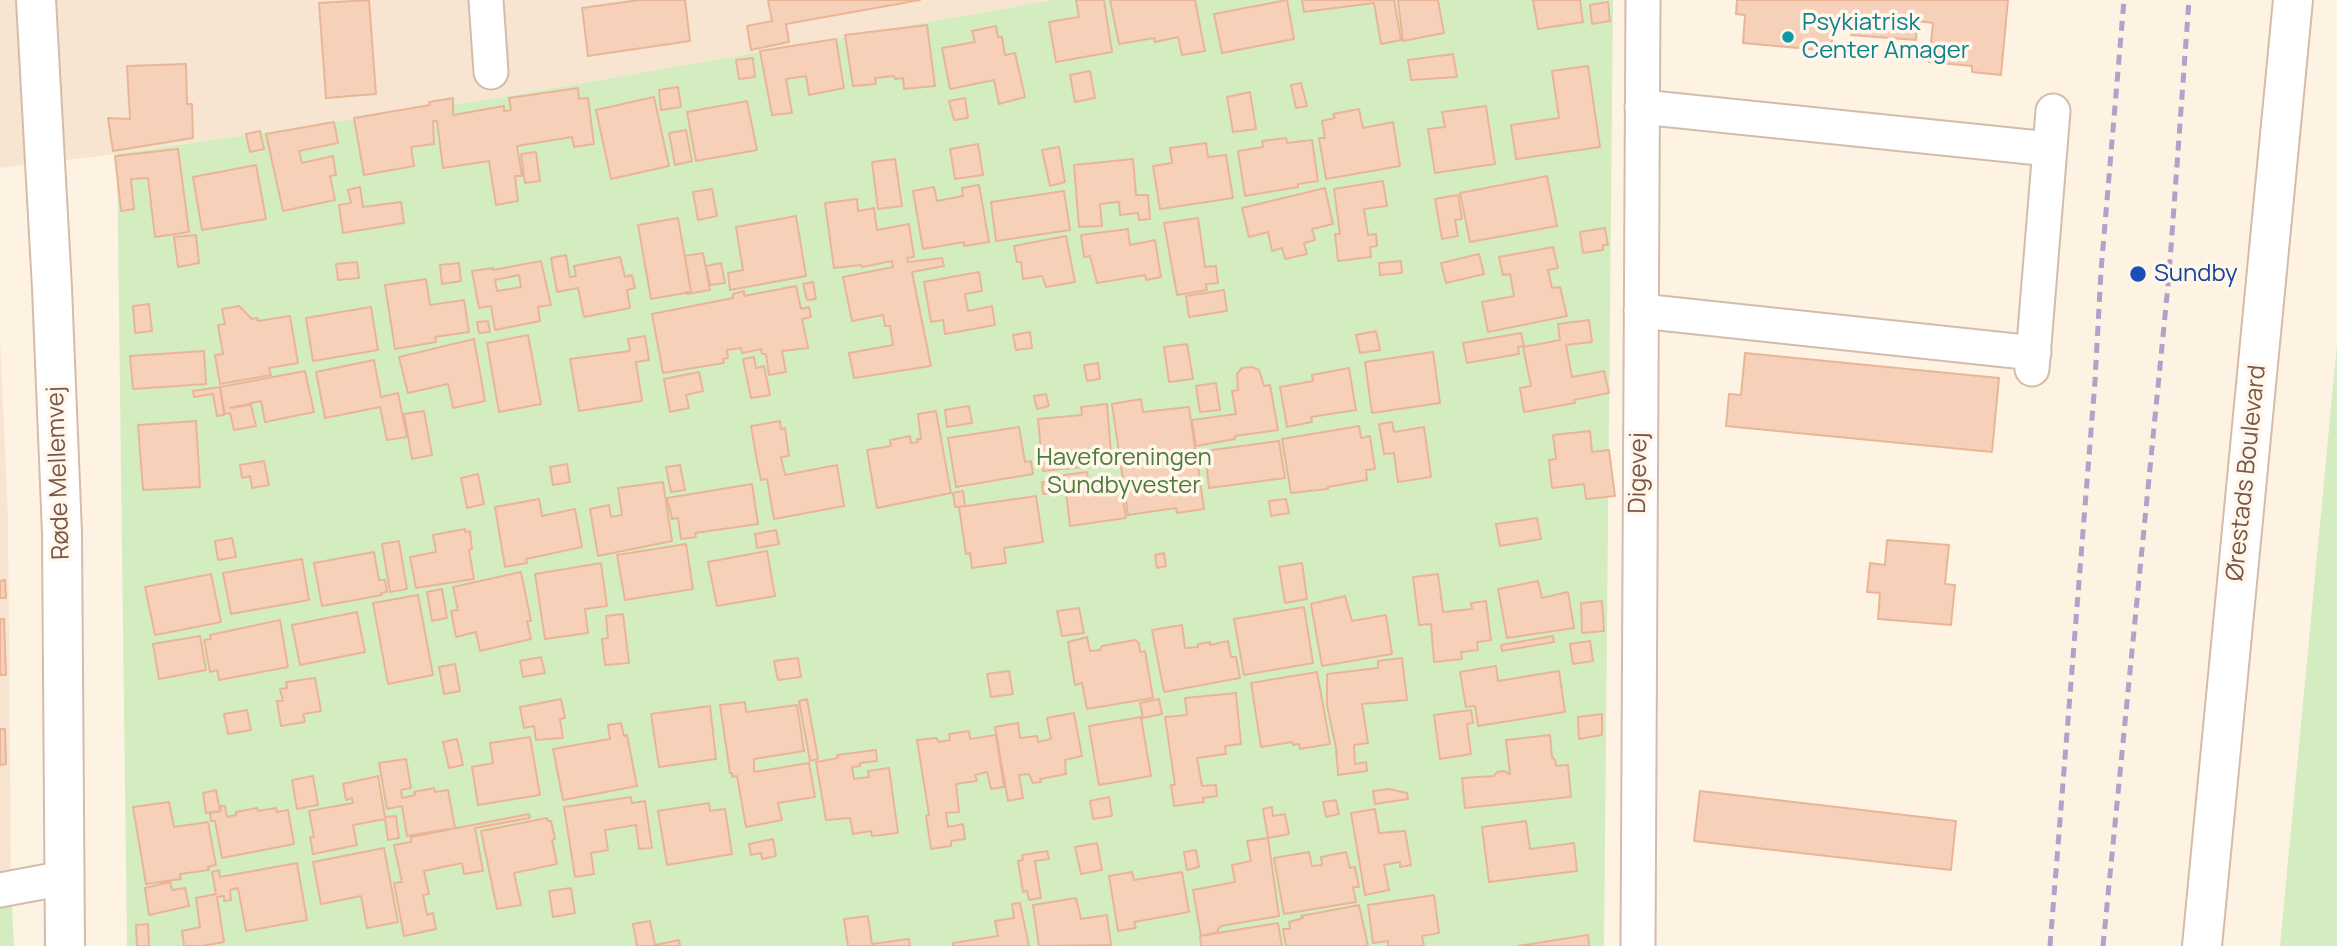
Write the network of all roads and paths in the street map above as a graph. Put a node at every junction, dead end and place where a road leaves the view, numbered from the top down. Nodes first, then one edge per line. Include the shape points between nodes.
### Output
1 (36, 0) edge
2 (486, 0) edge
3 (1643, 0) edge
4 (2293, 0) edge
5 (491, 72) dead end
6 (1642, 107) junction
7 (2053, 111) dead end
8 (2049, 149) junction
9 (1641, 312) junction
10 (64, 878) junction
11 (0, 890) edge
12 (65, 946) edge
13 (1638, 946) edge
14 (2202, 946) edge

1 - 10 street, Røde Mellemvej via 62,533
2 - 5 street
3 - 6 street, Digevej
4 - 14 street, Ørestads Boulevard
6 - 8 street
6 - 9 street, Digevej
7 - 8 street
8 - 9 street via 2033,361
9 - 13 street, Digevej
10 - 11 street
10 - 12 street, Røde Mellemvej

